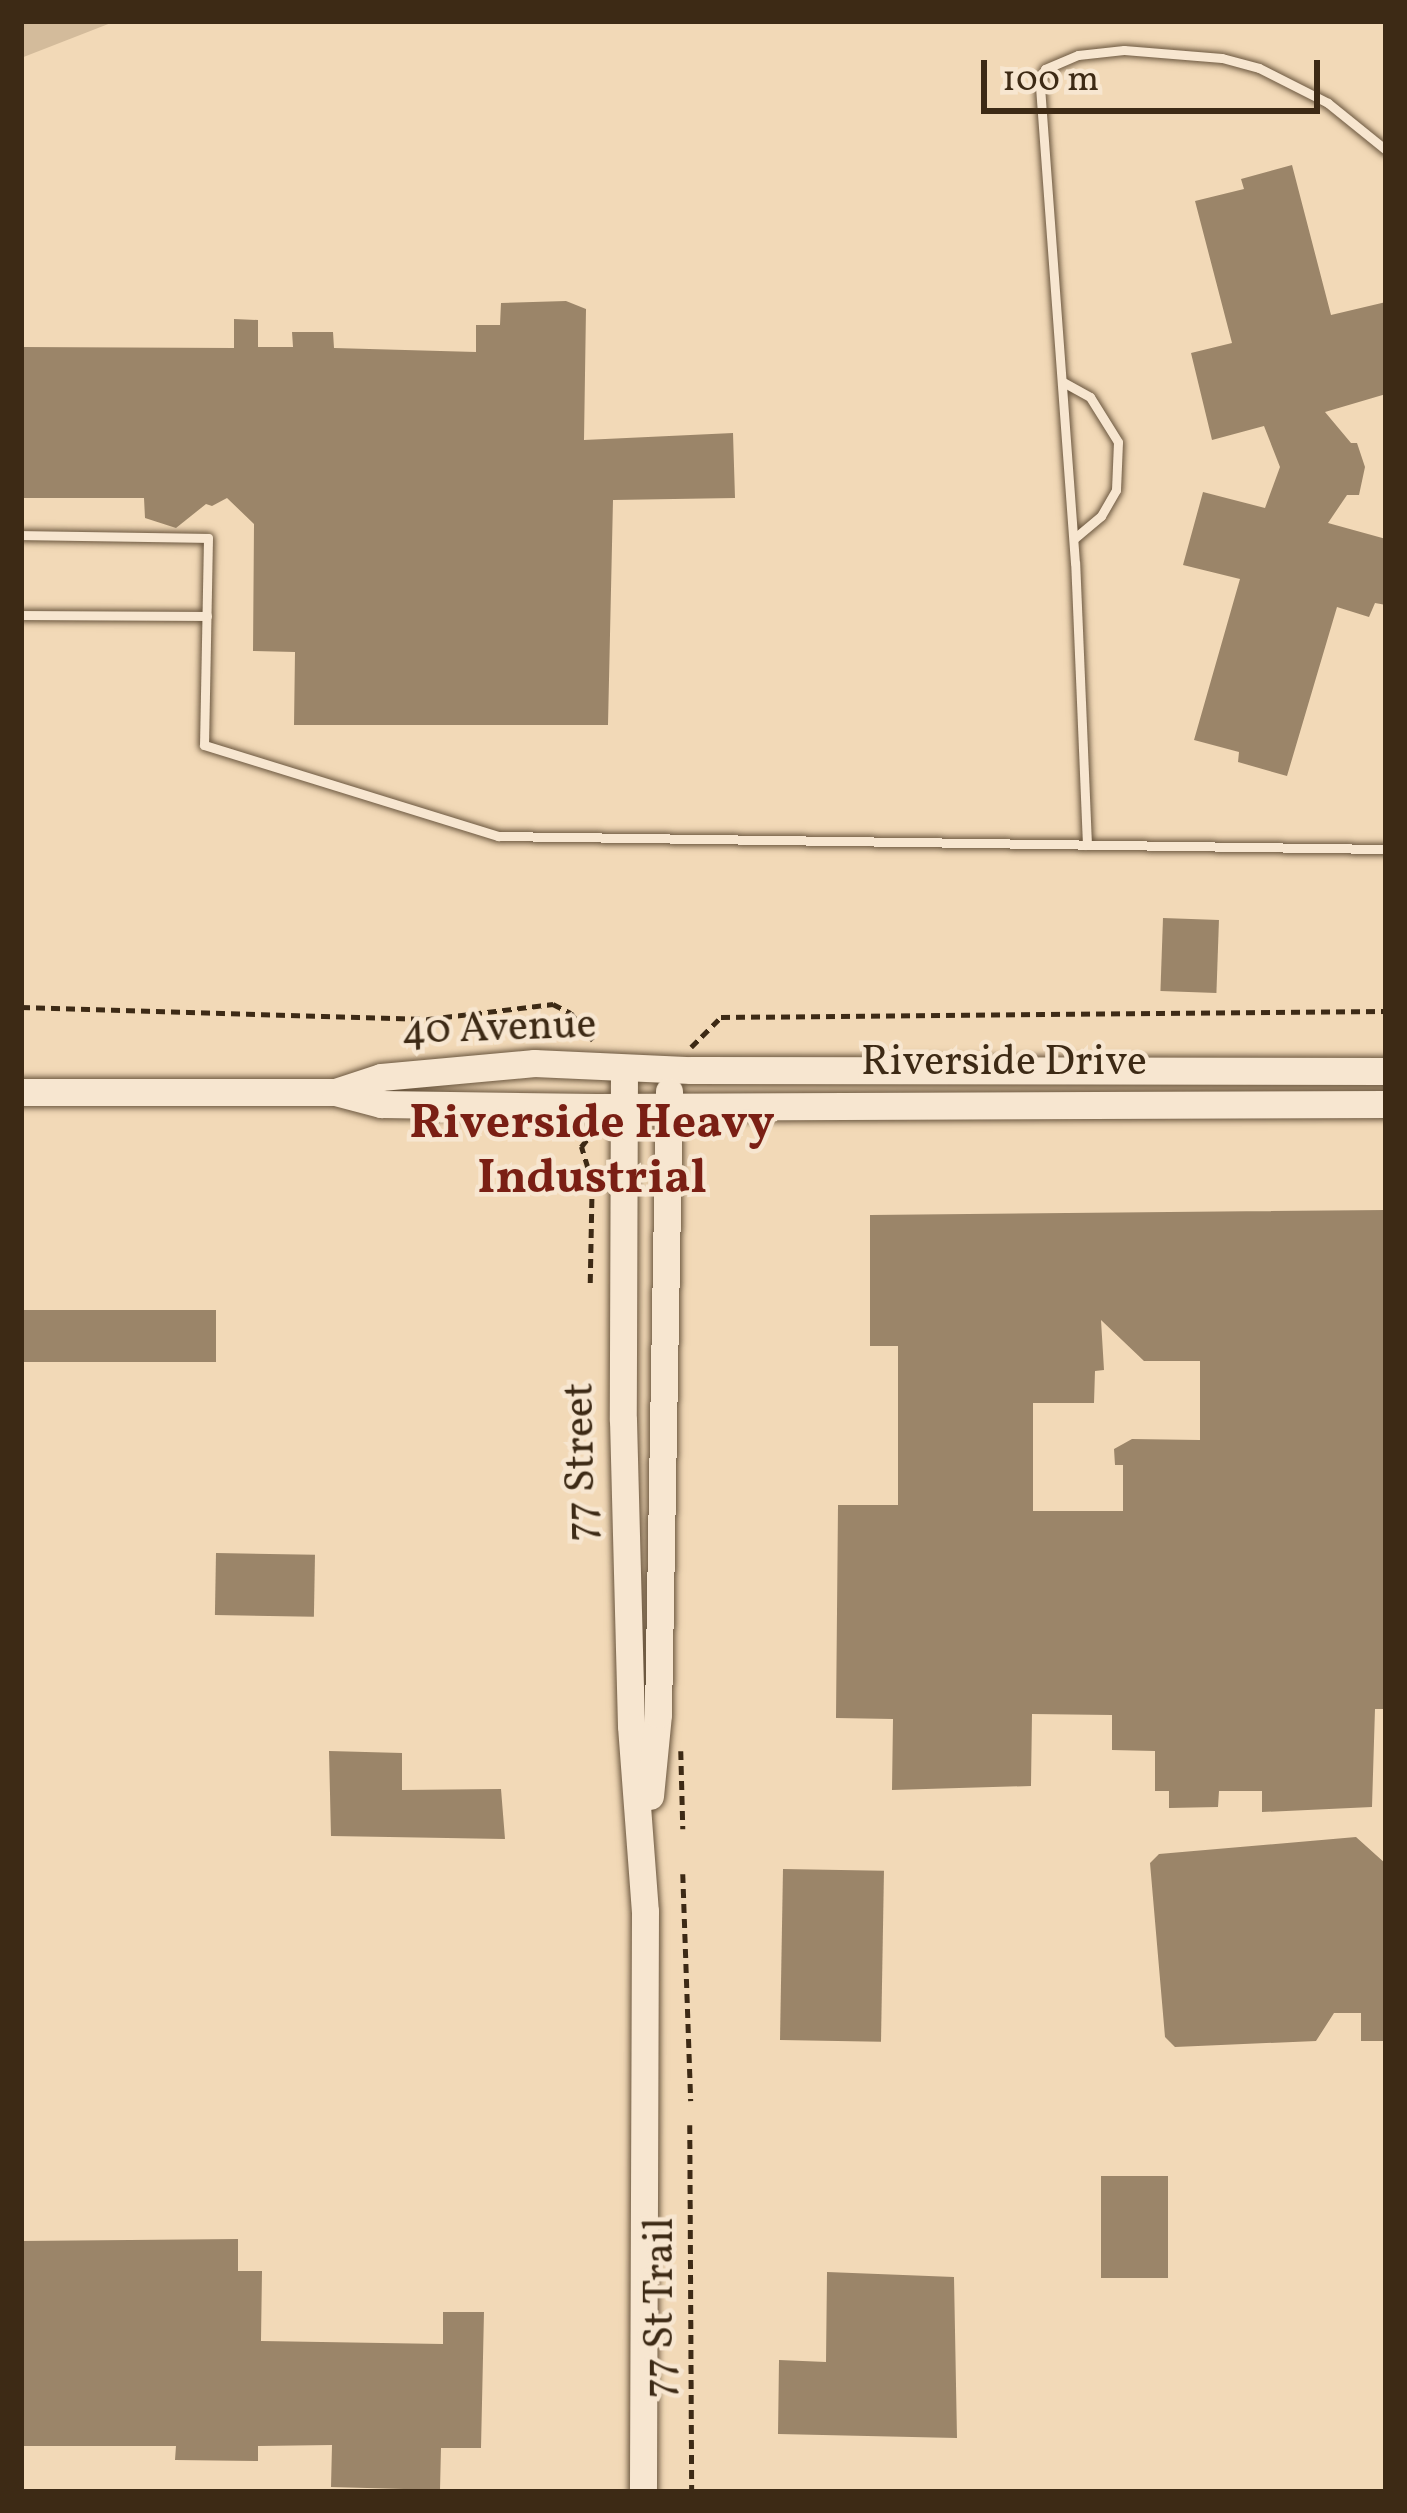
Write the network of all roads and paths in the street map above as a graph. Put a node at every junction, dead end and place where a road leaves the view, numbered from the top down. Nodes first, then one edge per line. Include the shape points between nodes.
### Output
1 (1386, 150) edge
2 (1062, 382) junction
3 (21, 535) edge
4 (1074, 539) junction
5 (21, 615) edge
6 (207, 616) junction
7 (1088, 845) junction
8 (1386, 848) edge
9 (21, 1007) edge
10 (1386, 1011) edge
11 (596, 1045) dead end
12 (690, 1048) dead end
13 (624, 1068) junction
14 (669, 1070) junction
15 (1386, 1071) edge
16 (335, 1091) junction
17 (21, 1092) edge
18 (1386, 1104) edge
19 (623, 1107) junction
20 (669, 1107) junction
21 (595, 1129) dead end
22 (590, 1283) dead end
23 (644, 1853) junction
24 (682, 1874) dead end
25 (691, 2101) dead end
26 (690, 2125) dead end
27 (643, 2492) edge
28 (692, 2492) edge

1 - 2 lane via 1328,103 1222,58 1124,50 1045,69
2 - 4 lane
2 - 4 lane via 1090,397 1118,442 1116,490
3 - 6 lane via 208,538
4 - 7 lane
5 - 6 lane
6 - 7 lane via 204,745 498,836
7 - 8 lane
9 - 11 path via 428,1019 553,1004
10 - 12 path via 721,1017
13 - 14 main road, 40 Avenue
13 - 16 main road, 40 Avenue via 534,1063 381,1077
13 - 19 main road, 77 Street
14 - 15 main road, Riverside Drive
14 - 20 main road, 77 Street
16 - 17 main road, 40 Avenue
16 - 19 main road, 40 Avenue via 381,1104
18 - 20 main road, Riverside Drive
19 - 20 main road, Riverside Drive
19 - 23 main road, 77 Street via 631,1726
20 - 23 main road, 77 Street via 658,1714
21 - 22 path via 581,1147 592,1182
23 - 27 main road, 77 Street
24 - 25 path
26 - 28 path, 77 St Trail

